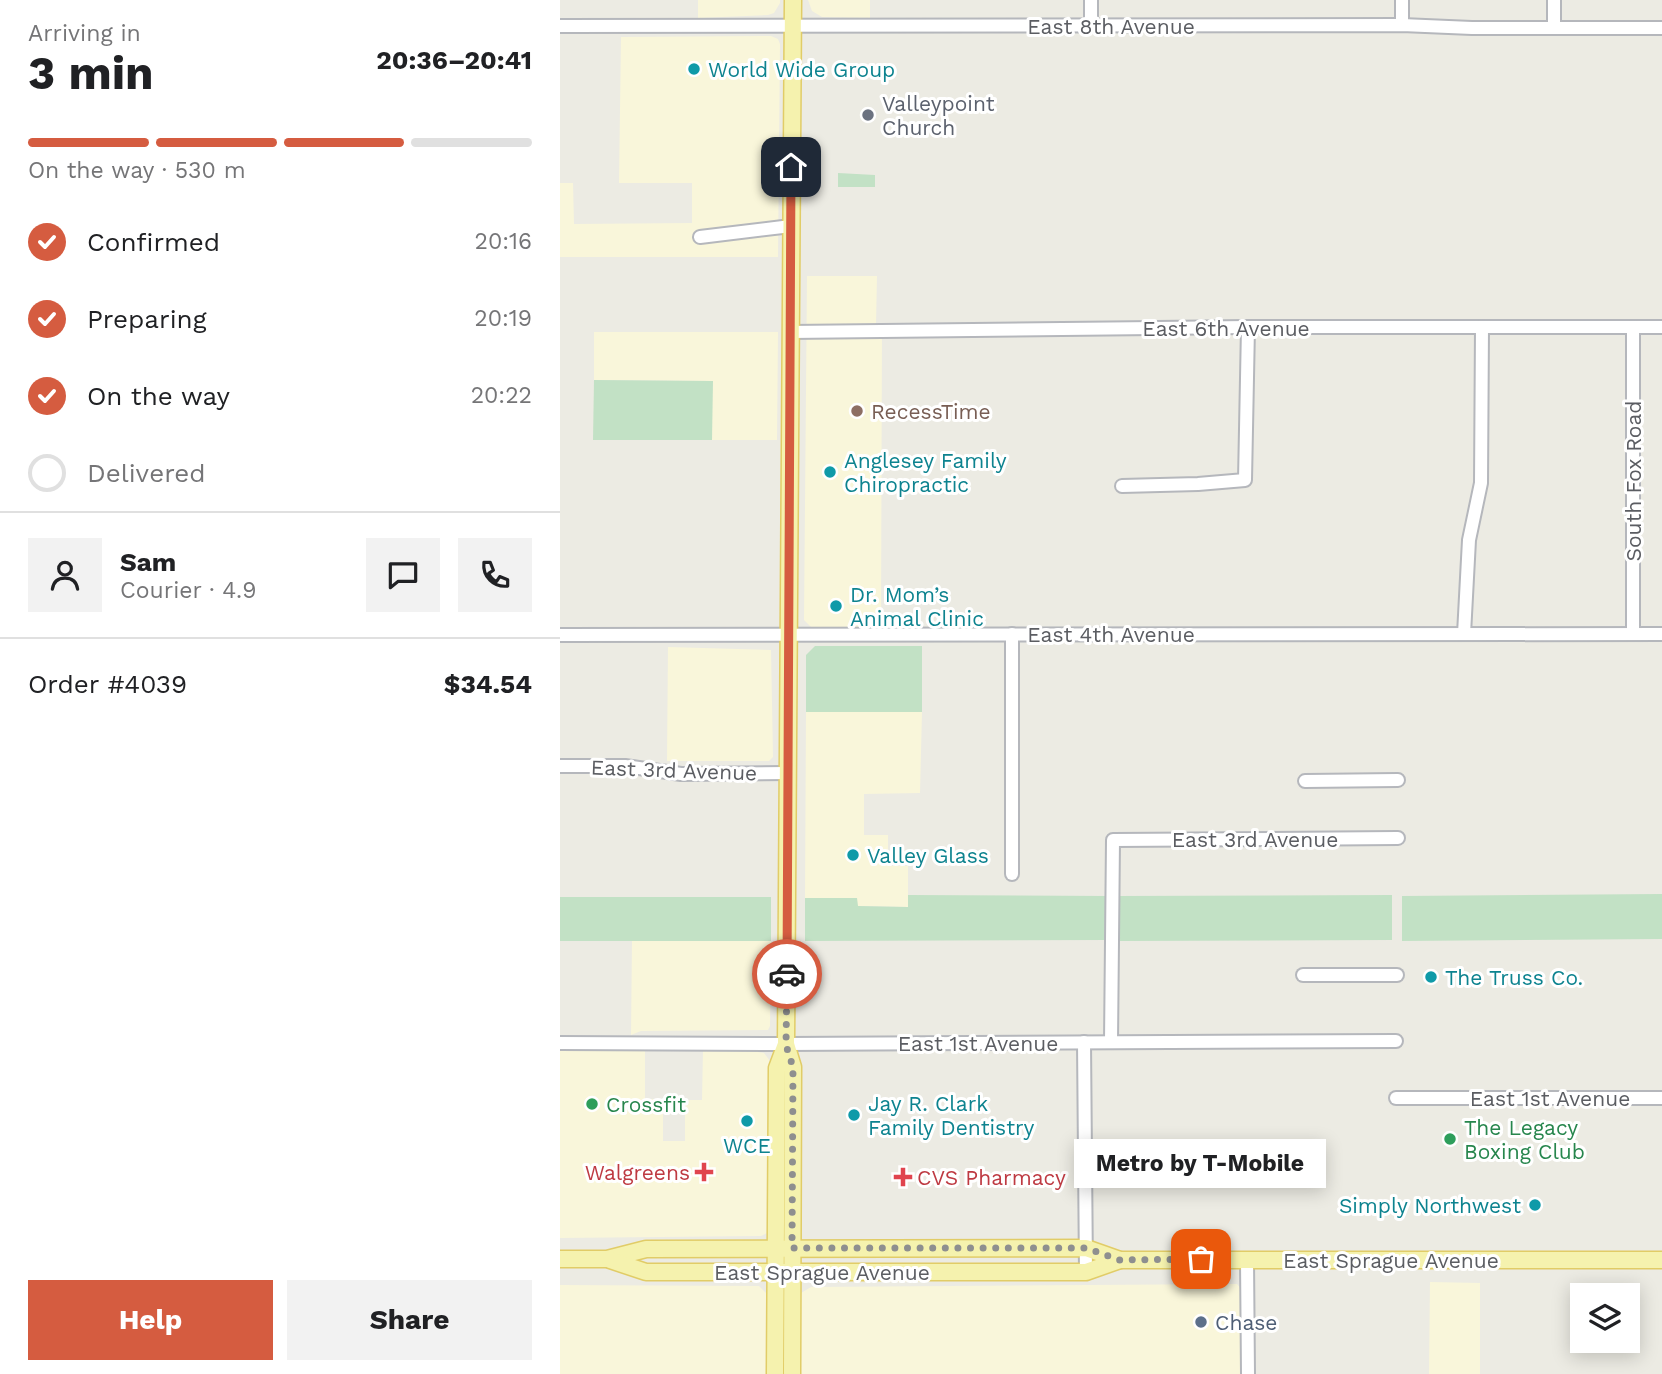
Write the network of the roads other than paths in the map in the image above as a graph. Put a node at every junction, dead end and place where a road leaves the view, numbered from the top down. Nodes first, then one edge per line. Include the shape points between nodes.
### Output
1 (793, 0) edge
2 (1091, 0) edge
3 (1402, 0) edge
4 (1553, 0) edge
5 (1402, 25) junction
6 (560, 26) edge
7 (1091, 26) junction
8 (793, 27) junction
9 (1554, 28) junction
10 (1662, 28) edge
11 (791, 226) junction
12 (700, 237) dead end
13 (1248, 327) junction
14 (1482, 327) junction
15 (1662, 327) edge
16 (1633, 328) junction
17 (790, 331) junction
18 (1122, 486) dead end
19 (787, 634) junction
20 (1012, 634) junction
21 (1464, 634) junction
22 (1633, 634) junction
23 (1662, 634) edge
24 (560, 635) edge
25 (560, 766) edge
26 (787, 774) junction
27 (1398, 780) dead end
28 (1305, 781) dead end
29 (1398, 838) dead end
30 (1012, 874) dead end
31 (1303, 975) dead end
32 (1397, 975) dead end
33 (1396, 1041) dead end
34 (1084, 1042) junction
35 (1111, 1042) junction
36 (560, 1043) edge
37 (786, 1045) junction
38 (1396, 1098) dead end
39 (1662, 1098) edge
40 (784, 1248) junction
41 (1086, 1248) junction
42 (560, 1259) edge
43 (607, 1259) junction
44 (1662, 1259) edge
45 (1120, 1260) junction
46 (1247, 1260) junction
47 (1086, 1272) junction
48 (775, 1273) junction
49 (792, 1273) junction
50 (775, 1374) edge
51 (792, 1374) edge
52 (1248, 1374) edge

1 - 8 main road
2 - 7 street
3 - 5 street
4 - 9 street
5 - 7 street, East 8th Avenue
5 - 9 street, East 8th Avenue
6 - 8 street, East 8th Avenue
7 - 8 street, East 8th Avenue
8 - 11 main road
9 - 10 street, East 8th Avenue
11 - 12 street
11 - 17 main road
13 - 14 street, East 6th Avenue
13 - 17 street, East 6th Avenue
13 - 18 street via 1245,480
14 - 16 street, East 6th Avenue
14 - 21 street via 1481,483 1469,540
15 - 16 street, East 6th Avenue
16 - 22 street, South Fox Road
17 - 19 main road
19 - 20 street, East 4th Avenue
19 - 24 street, East 4th Avenue
19 - 26 main road
20 - 21 street, East 4th Avenue
20 - 30 street
21 - 22 street, East 4th Avenue
22 - 23 street, East 4th Avenue
25 - 26 street, East 3rd Avenue via 625,766 681,774
26 - 37 main road
27 - 28 street
29 - 35 street, East 3rd Avenue via 1113,840
31 - 32 street
33 - 35 street, East 1st Avenue
34 - 35 street, East 1st Avenue
34 - 37 street, East 1st Avenue
34 - 41 street
36 - 37 street, East 1st Avenue
37 - 40 main road via 793,1067
38 - 39 street, East 1st Avenue
40 - 41 main road, East Sprague Avenue
40 - 43 main road, East Sprague Avenue via 646,1249
40 - 48 main road
40 - 49 main road
41 - 45 main road, East Sprague Avenue
41 - 47 street
42 - 43 main road, East Sprague Avenue
43 - 48 main road, East Sprague Avenue via 646,1272
44 - 46 main road, East Sprague Avenue
45 - 46 main road, East Sprague Avenue
45 - 47 main road, East Sprague Avenue
46 - 52 street
47 - 49 main road, East Sprague Avenue
48 - 49 main road, East Sprague Avenue
48 - 50 main road
49 - 51 main road

